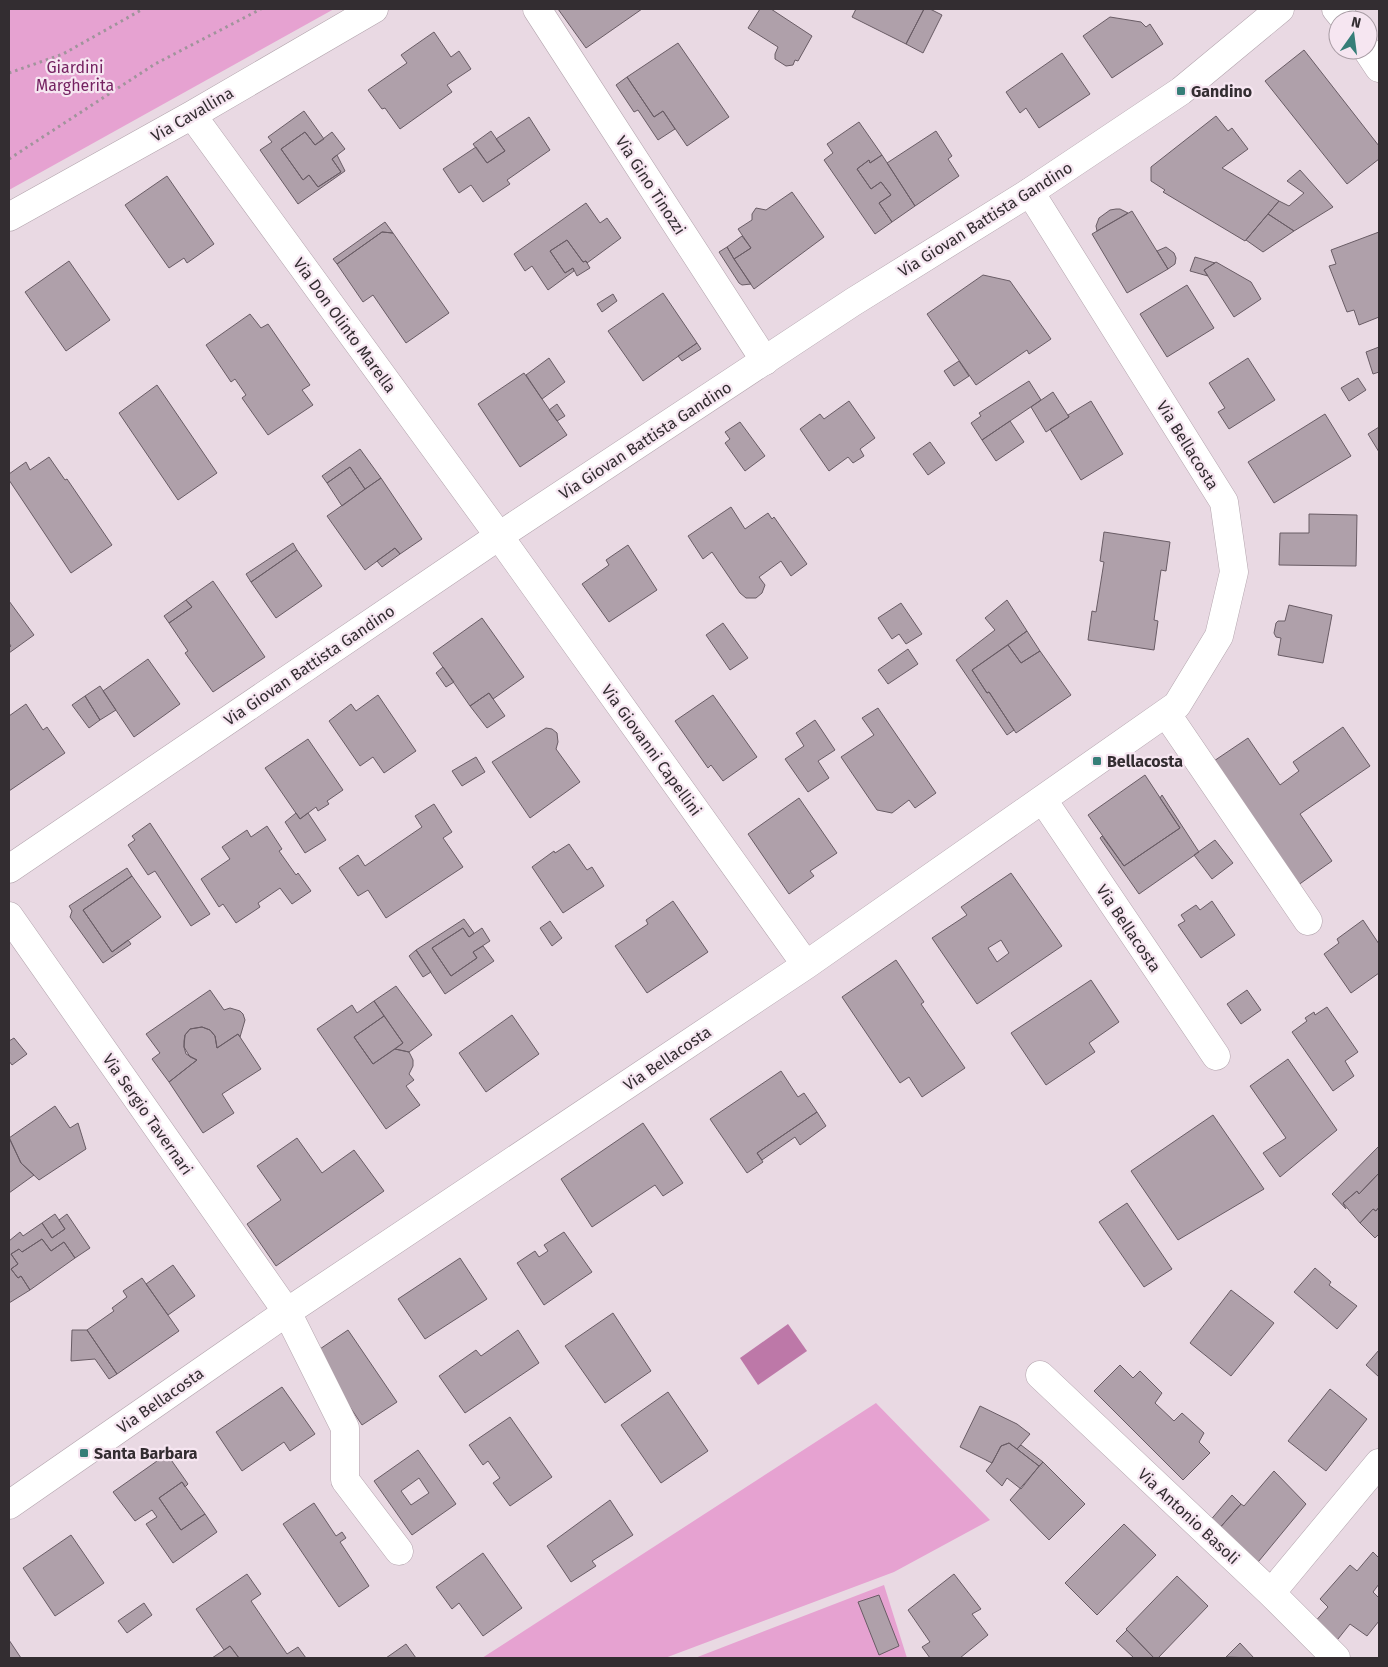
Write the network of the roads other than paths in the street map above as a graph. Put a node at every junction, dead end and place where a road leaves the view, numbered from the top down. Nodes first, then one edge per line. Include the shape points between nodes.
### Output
1 (374, 9) edge
2 (537, 9) edge
3 (1280, 9) edge
4 (192, 115) junction
5 (1030, 192) junction
6 (9, 217) edge
7 (764, 361) junction
8 (499, 536) junction
9 (1166, 713) junction
10 (1043, 800) junction
11 (9, 868) edge
12 (9, 916) edge
13 (1308, 921) dead end
14 (806, 965) junction
15 (1216, 1056) dead end
16 (287, 1312) junction
17 (1040, 1375) dead end
18 (1379, 1464) edge
19 (9, 1505) edge
20 (399, 1551) dead end
21 (1271, 1593) junction
22 (1336, 1658) edge

1 - 4 street, Via Cavallina
2 - 7 street, Via Gino Tinozzi
3 - 5 street, Via Giovan Battista Gandino via 1181,91
4 - 6 street, Via Cavallina
4 - 8 street, Via Don Olinto Marella
5 - 7 street, Via Giovan Battista Gandino
5 - 9 street, Via Bellacosta via 1224,502 1234,572 1218,636 1177,705
7 - 8 street, Via Giovan Battista Gandino
8 - 11 street, Via Giovan Battista Gandino
8 - 14 street, Via Giovanni Capellini
9 - 10 street, Via Bellacosta
9 - 13 street
10 - 14 street, Via Bellacosta
10 - 15 street, Via Bellacosta
12 - 16 street, Via Sergio Tavernari
14 - 16 street, Via Bellacosta
16 - 19 street, Via Bellacosta
16 - 20 street via 345,1428 345,1480
17 - 21 street, Via Antonio Basoli
18 - 21 street
21 - 22 street, Via Antonio Basoli

